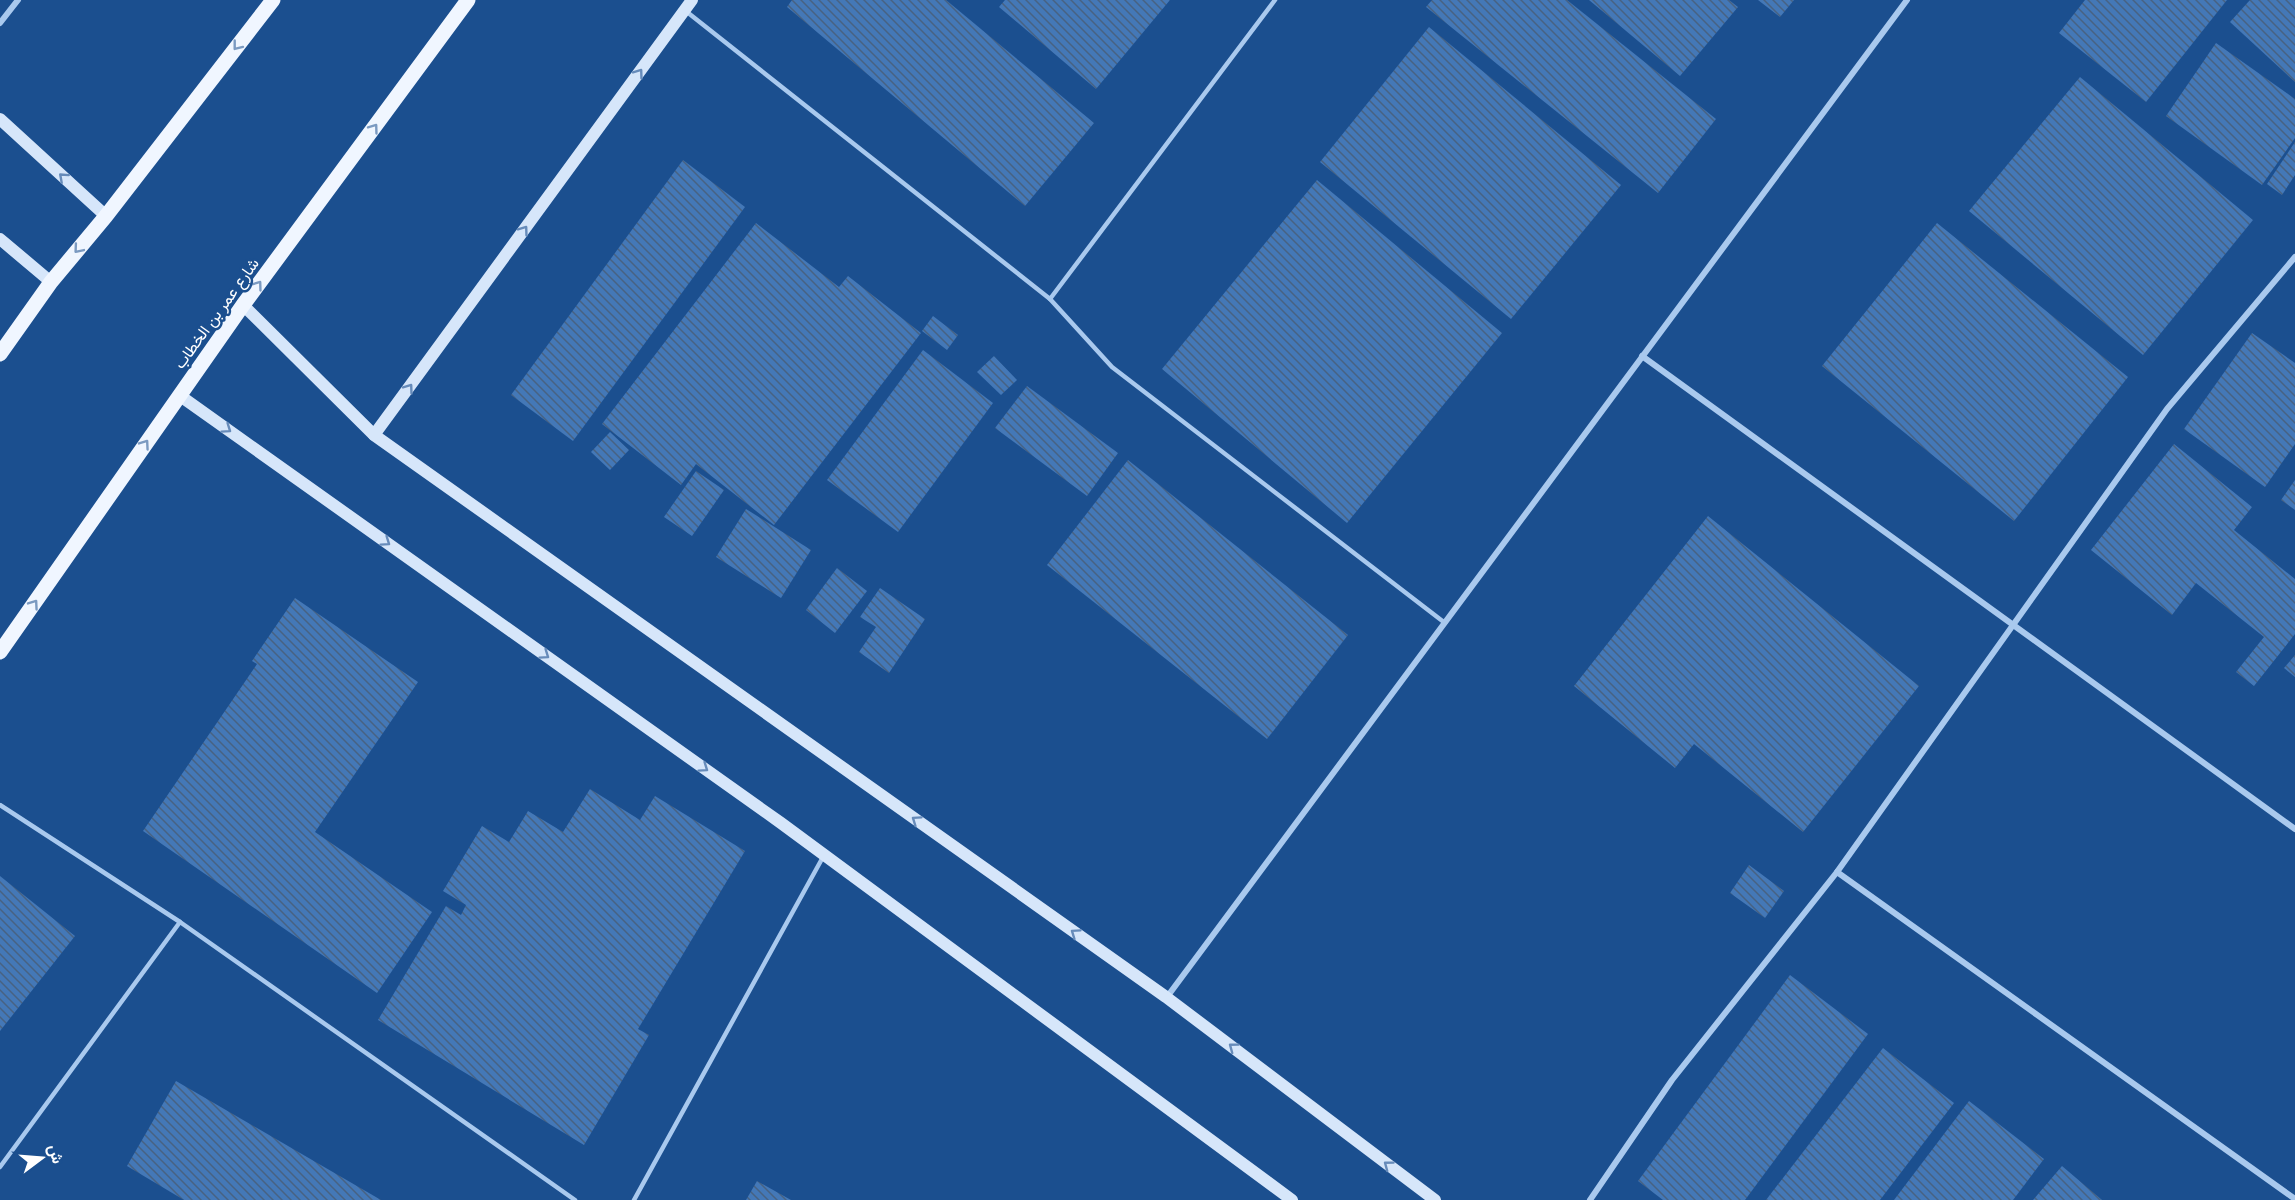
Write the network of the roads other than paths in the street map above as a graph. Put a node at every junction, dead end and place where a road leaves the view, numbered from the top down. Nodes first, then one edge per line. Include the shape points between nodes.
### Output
1 (18, 0) edge
2 (273, 0) edge
3 (468, 0) edge
4 (1275, 0) edge
5 (1906, 0) edge
6 (688, 5) edge
7 (0, 23) edge
8 (0, 120) edge
9 (106, 216) junction
10 (0, 239) edge
11 (2295, 258) edge
12 (51, 282) junction
13 (1050, 299) junction
14 (243, 305) junction
15 (0, 354) edge
16 (1642, 356) junction
17 (179, 395) junction
18 (374, 435) junction
19 (1444, 622) junction
20 (2014, 625) junction
21 (0, 652) edge
22 (0, 805) edge
23 (2295, 829) edge
24 (824, 855) junction
25 (1837, 872) junction
26 (180, 922) junction
27 (1166, 997) junction
28 (0, 1167) edge
29 (2295, 1199) edge
30 (575, 1200) edge
31 (634, 1200) edge
32 (1292, 1200) edge
33 (1435, 1200) edge
34 (1590, 1200) edge

1 - 7 street
2 -> 9 main road
14 -> 3 main road, شارع عمر بن الخطاب
4 - 13 lane
5 - 16 street
6 - 13 lane
18 -> 6 street
9 -> 8 street
9 -> 12 main road
10 - 12 street
11 - 20 street via 2167,409
12 - 15 main road
13 - 19 lane via 1112,367
14 - 17 main road, شارع عمر بن الخطاب
14 - 18 street
16 - 19 street
16 - 20 street
21 -> 17 main road, شارع عمر بن الخطاب
17 -> 24 street
27 -> 18 street
19 - 27 street
20 - 23 street
20 - 25 street
22 - 26 lane
24 - 31 lane
24 - 32 street
25 - 29 street
25 - 34 street via 1672,1080
26 - 28 lane
26 - 30 lane
33 -> 27 street

